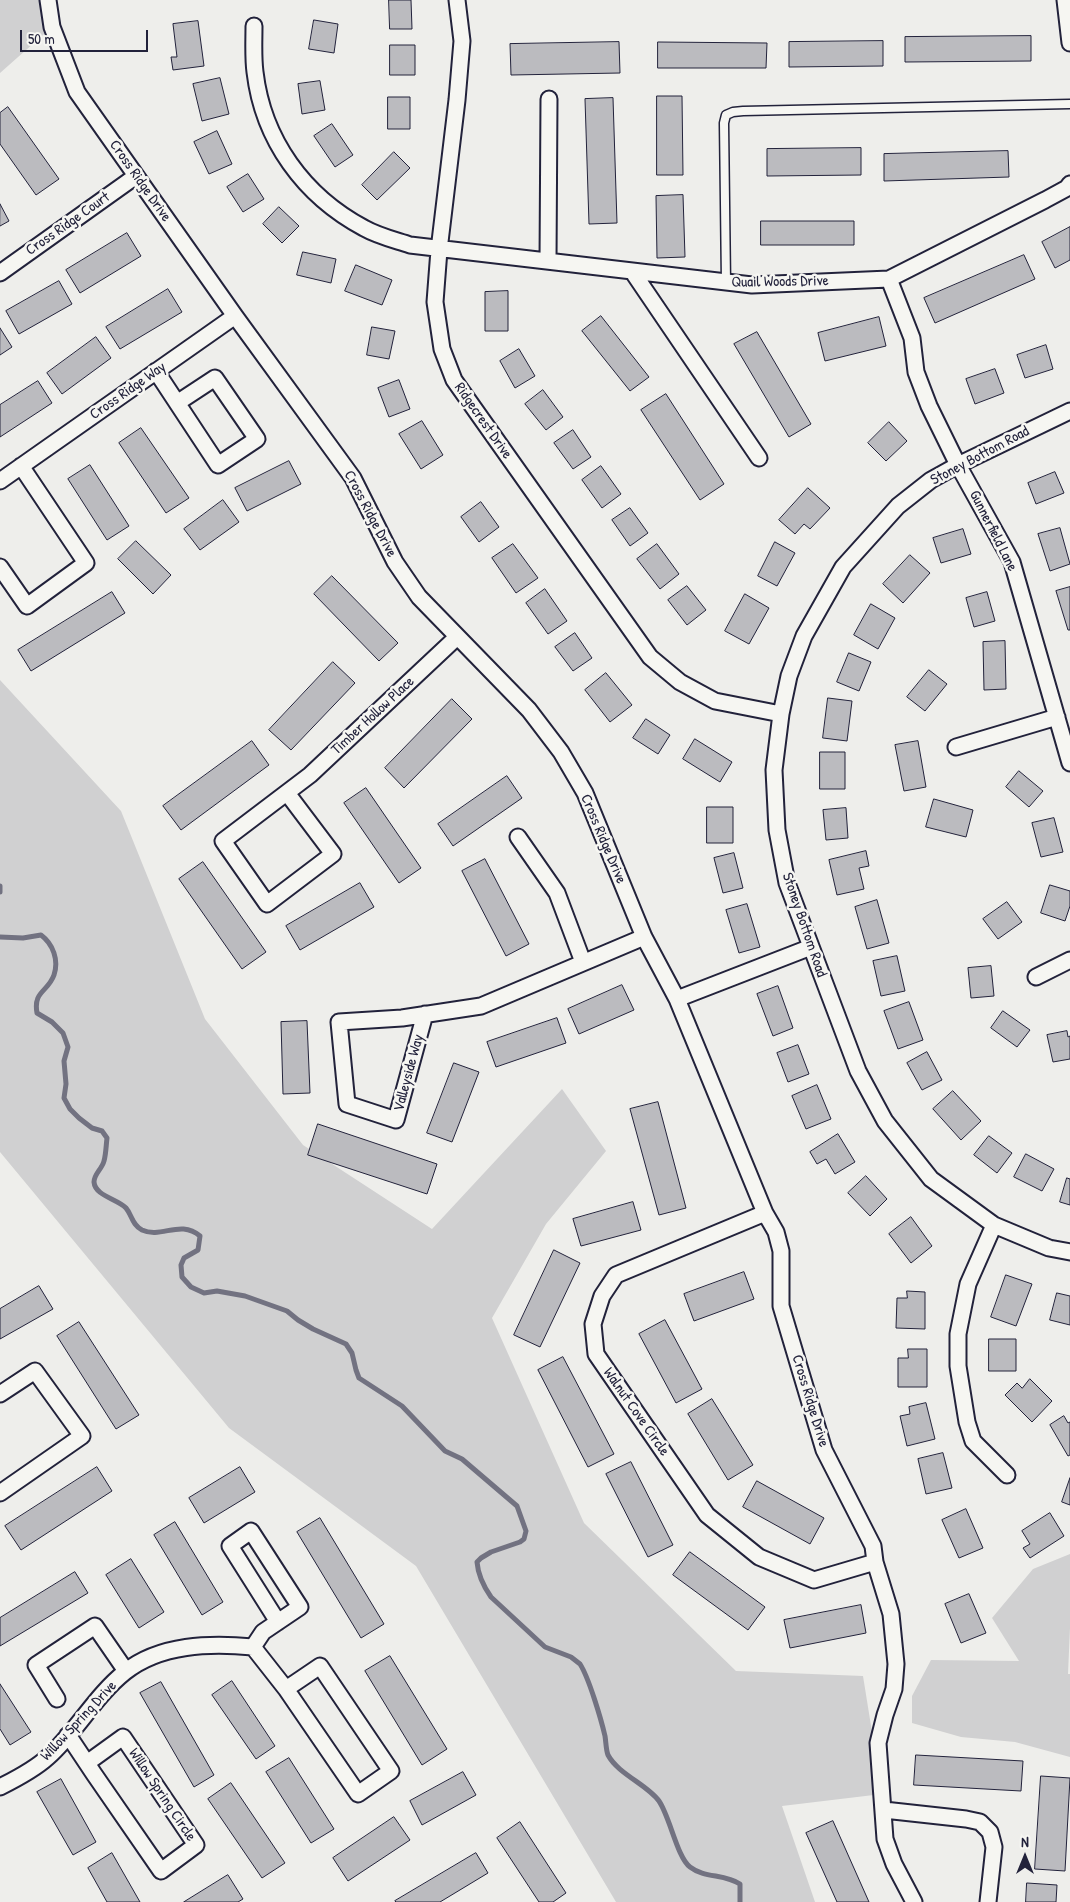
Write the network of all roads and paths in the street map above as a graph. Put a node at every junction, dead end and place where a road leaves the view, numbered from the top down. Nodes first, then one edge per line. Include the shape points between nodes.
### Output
1 (48, 0) edge
2 (457, 0) edge
3 (1065, 0) edge
4 (254, 26) dead end
5 (1070, 43) edge
6 (549, 100) dead end
7 (1070, 104) edge
8 (136, 176) junction
9 (1070, 184) edge
10 (439, 250) junction
11 (548, 261) junction
12 (632, 271) junction
13 (0, 272) edge
14 (889, 279) junction
15 (726, 283) junction
16 (235, 316) junction
17 (156, 372) junction
18 (177, 403) junction
19 (1070, 411) edge
20 (759, 458) dead end
21 (958, 465) junction
22 (21, 466) junction
23 (0, 481) edge
24 (0, 567) edge
25 (457, 637) junction
26 (781, 714) junction
27 (1057, 717) junction
28 (956, 747) dead end
29 (1070, 763) edge
30 (287, 793) junction
31 (518, 837) dead end
32 (644, 937) junction
33 (811, 947) junction
34 (1070, 960) edge
35 (583, 962) junction
36 (1036, 977) dead end
37 (677, 999) junction
38 (425, 1014) junction
39 (765, 1214) junction
40 (994, 1225) junction
41 (1070, 1252) edge
42 (0, 1394) edge
43 (1007, 1475) dead end
44 (0, 1493) edge
45 (875, 1562) junction
46 (278, 1622) junction
47 (253, 1647) junction
48 (126, 1671) junction
49 (286, 1690) junction
50 (57, 1699) dead end
51 (68, 1736) junction
52 (87, 1763) junction
53 (0, 1787) edge
54 (884, 1810) junction
55 (914, 1902) edge
56 (988, 1902) edge

1 - 8 street, Cross Ridge Drive via 52,27 77,92
2 - 10 street, Ridgecrest Drive via 462,41
3 - 5 street
4 - 10 street, Quail Woods Drive via 254,71 261,104 276,144 300,178 330,208 365,229 410,245
6 - 11 street
7 - 15 lane via 743,111 726,115
8 - 13 street, Cross Ridge Court
8 - 16 street, Cross Ridge Drive
9 - 14 street, Quail Woods Drive via 1045,200
10 - 11 street, Quail Woods Drive
10 - 26 street, Ridgecrest Drive via 436,302 442,349 454,380 650,657 680,682 715,701
11 - 12 street, Quail Woods Drive
12 - 15 street, Quail Woods Drive
12 - 20 street
14 - 15 street, Quail Woods Drive via 752,285
14 - 21 street, Gunnerfield Lane via 912,338 916,372
16 - 17 street, Cross Ridge Way
16 - 25 street, Cross Ridge Drive via 353,478 395,562 419,598
17 - 18 street
17 - 22 street, Cross Ridge Way
18 - 18 street via 218,465 257,439 215,378
19 - 21 street, Stoney Bottom Road
21 - 26 street, Stoney Bottom Road via 931,480 898,506 843,567 804,636 789,676
21 - 27 street, Gunnerfield Lane via 1012,562
22 - 23 street, Cross Ridge Way
22 - 24 street via 86,563 27,606
25 - 30 street, Timber Hollow Place
25 - 32 street, Cross Ridge Drive via 529,710 561,752 585,793
26 - 33 street, Stoney Bottom Road via 774,770 777,830 787,883
27 - 28 street
27 - 29 street, Gunnerfield Lane
30 - 30 street, Timber Hollow Place via 224,841 267,904 333,854
31 - 35 street via 557,893
32 - 35 street, Valleyside Way
32 - 37 street, Cross Ridge Drive
33 - 37 street
33 - 40 street, Stoney Bottom Road via 858,1071 885,1122 931,1179
34 - 36 street
35 - 38 street, Valleyside Way via 481,1006
37 - 39 street, Cross Ridge Drive
38 - 38 street, Valleyside Way via 339,1022 347,1104 396,1120
39 - 45 street, Cross Ridge Drive via 776,1232 781,1251 781,1306 824,1450 873,1546
39 - 45 street, Walnut Cove Circle via 616,1275 602,1296 593,1324 596,1354 707,1514 759,1557 814,1580
40 - 41 street, Stoney Bottom Road via 1049,1248
40 - 43 street via 968,1284 958,1334 958,1366 973,1441
42 - 44 street via 35,1371 82,1436
45 - 54 street, Cross Ridge Drive via 891,1614 896,1664 894,1690 878,1743
46 - 46 street via 230,1546 251,1531 300,1607
46 - 47 street via 263,1632
47 - 48 street, Willow Spring Drive via 222,1644 192,1647 155,1655
47 - 49 street
48 - 50 street via 95,1626 36,1665
48 - 51 street, Willow Spring Drive
49 - 49 street via 358,1794 391,1771 320,1666
51 - 52 street, Willow Spring Circle
51 - 53 street, Willow Spring Drive via 36,1766
52 - 52 street, Willow Spring Circle via 161,1871 196,1845 123,1737
54 - 55 street, Cross Ridge Drive via 886,1839 894,1864
54 - 56 street via 980,1822 990,1832 994,1847

